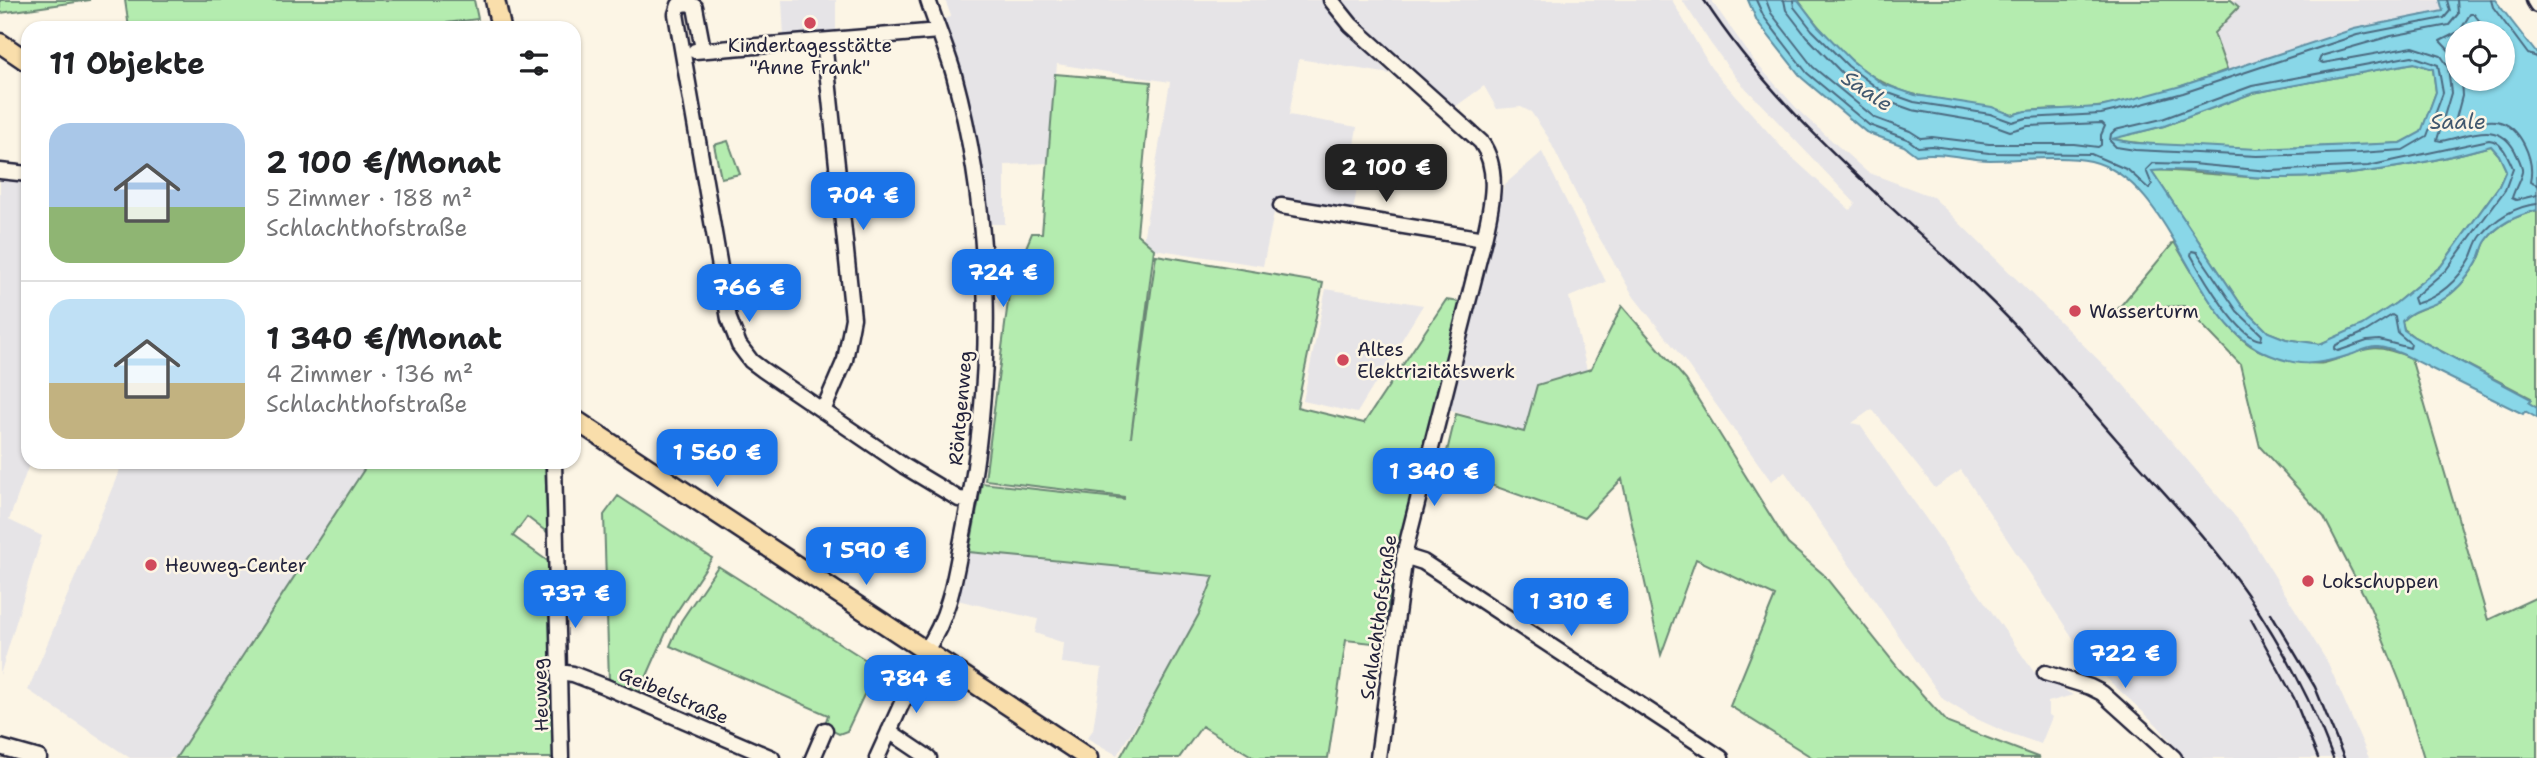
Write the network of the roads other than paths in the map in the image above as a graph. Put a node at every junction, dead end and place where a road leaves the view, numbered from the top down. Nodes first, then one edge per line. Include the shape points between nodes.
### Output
1 (495, 0) edge
2 (928, 0) edge
3 (1331, 0) edge
4 (2534, 0) edge
5 (2537, 5) edge
6 (500, 21) edge
7 (939, 31) junction
8 (824, 41) junction
9 (0, 43) edge
10 (703, 49) junction
11 (683, 53) junction
12 (21, 57) edge
13 (0, 171) edge
14 (21, 173) edge
15 (1281, 206) dead end
16 (1484, 239) junction
17 (823, 411) junction
18 (581, 424) edge
19 (554, 469) edge
20 (970, 500) junction
21 (1404, 556) junction
22 (929, 652) junction
23 (559, 672) junction
24 (2045, 673) dead end
25 (825, 730) dead end
26 (889, 731) junction
27 (4, 748) edge
28 (39, 758) edge
29 (561, 758) edge
30 (772, 758) edge
31 (813, 758) edge
32 (877, 758) edge
33 (929, 758) edge
34 (1088, 758) edge
35 (1378, 758) edge
36 (1721, 758) edge
37 (2174, 758) edge

1 - 6 main road
2 - 7 street, Röntgenweg
3 - 16 street, Schlachthofstraße via 1351,25 1481,142 1492,164
4 - 5 street
7 - 8 street
7 - 20 street, Röntgenweg via 967,133 985,287 986,368
8 - 10 street
8 - 17 street via 852,318 845,360
9 - 12 main road
10 - 11 street
10 - 11 street via 695,7 684,3 676,14
11 - 17 street via 733,331 751,361
13 - 14 street
15 - 16 street
16 - 21 street, Schlachthofstraße
17 - 20 street via 959,499
18 - 22 main road
19 - 23 street, Heuweg
20 - 22 street, Röntgenweg via 943,622
21 - 35 street, Schlachthofstraße
21 - 36 street via 1423,562
22 - 26 street, Röntgenweg
22 - 34 main road
23 - 29 street, Heuweg
23 - 30 street, Geibelstraße via 604,686
24 - 37 street via 2102,693
25 - 31 street
26 - 32 street, Röntgenweg
26 - 33 street
27 - 28 street

